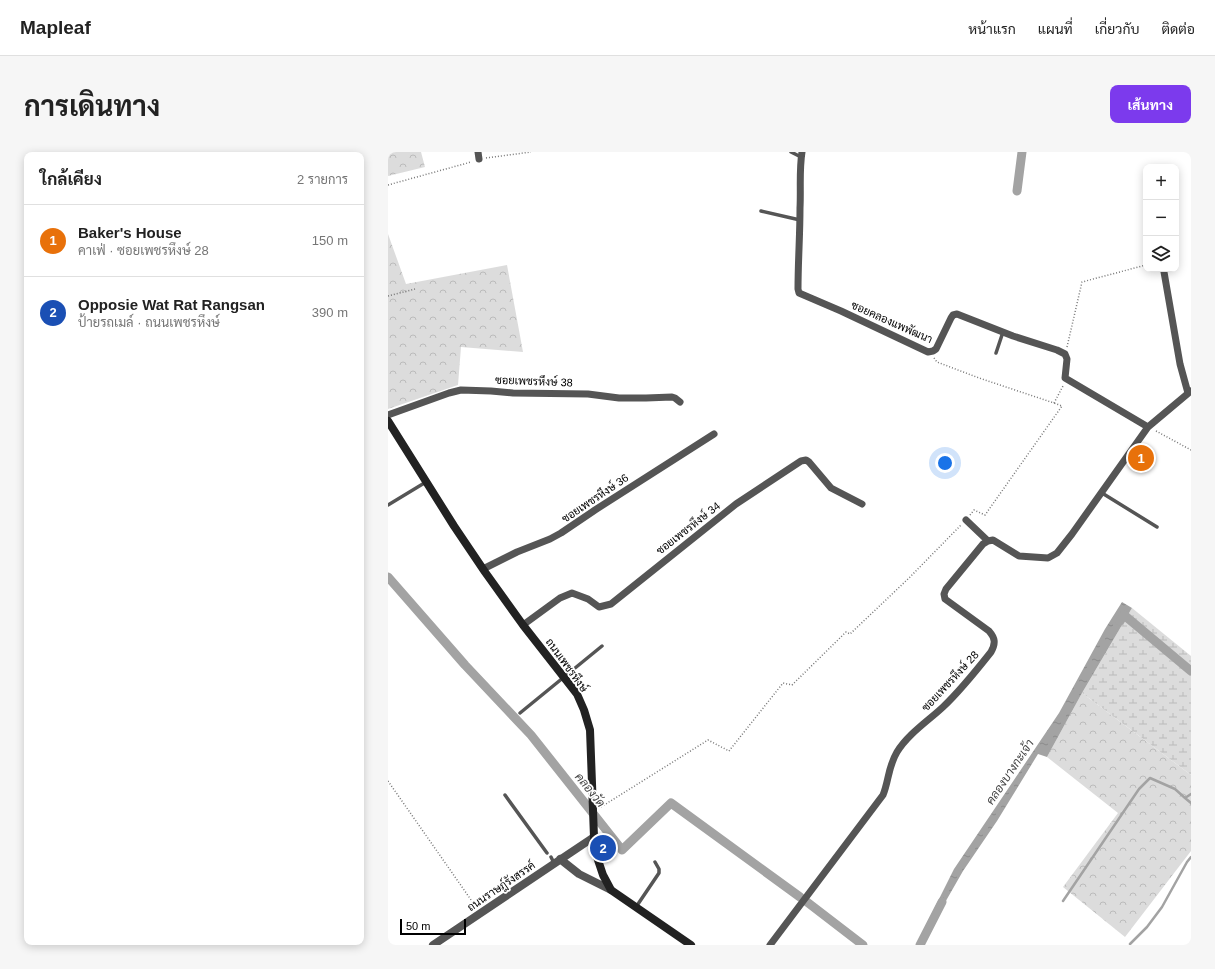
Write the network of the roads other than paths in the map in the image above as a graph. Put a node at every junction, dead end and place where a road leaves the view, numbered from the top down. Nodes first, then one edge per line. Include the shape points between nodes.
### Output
1 (791, 152) edge
2 (802, 155) edge
3 (761, 211) dead end
4 (800, 220) junction
5 (1164, 272) dead end
6 (1003, 332) junction
7 (996, 353) dead end
8 (1189, 392) edge
9 (680, 402) dead end
10 (388, 415) edge
11 (388, 420) edge
12 (1148, 428) junction
13 (714, 434) dead end
14 (426, 482) junction
15 (1102, 493) junction
16 (862, 504) dead end
17 (388, 505) edge
18 (966, 520) road end
19 (1157, 527) dead end
20 (988, 541) junction
21 (483, 569) junction
22 (523, 625) junction
23 (602, 646) dead end
24 (564, 676) junction
25 (520, 713) dead end
26 (505, 796) dead end
27 (594, 836) junction
28 (547, 853) dead end
29 (555, 860) junction
30 (655, 862) dead end
31 (611, 890) junction
32 (636, 908) junction
33 (434, 945) edge
34 (691, 945) edge
35 (770, 945) edge

1 - 2 lane
2 - 4 street, ซอยคลองแพพัฒนา via 799,178
3 - 4 lane
4 - 6 street, ซอยคลองแพพัฒนา via 799,293 928,352 936,349 953,315 956,314
5 - 8 street via 1180,364
6 - 7 lane
6 - 12 street, ซอยคลองแพพัฒนา via 1065,354 1068,359 1065,376 1067,379
8 - 12 street
9 - 10 street, ซอยเพชรหึงษ์ 38 via 672,396 619,398 588,394 461,390
11 - 14 main road, ถนนเพชรหึงษ์
12 - 15 street
13 - 21 street, ซอยเพชรหึงษ์ 36 via 561,533
14 - 17 lane
14 - 21 main road, ถนนเพชรหึงษ์
15 - 19 lane
15 - 20 street via 1053,556 1019,556 998,542
16 - 22 street, ซอยเพชรหึงษ์ 34 via 831,488 809,462 801,461 731,508 611,604 599,607 588,599 572,593 560,598
18 - 20 street
20 - 35 street, ซอยเพชรหึงษ์ 28 via 944,594 950,603 989,631 995,641 992,652 944,706 898,750 891,762 883,795
21 - 22 main road, ถนนเพชรหึงษ์
22 - 24 main road, ถนนเพชรหึงษ์
23 - 24 lane
24 - 25 lane
24 - 27 main road, ถนนเพชรหึงษ์ via 577,694 590,730
26 - 28 lane
27 - 29 street, ถนนราษฎ์รังสรรค์
27 - 31 main road, ถนนเพชรหึงษ์ via 597,857
29 - 31 street
29 - 33 street, ถนนราษฎ์รังสรรค์
30 - 32 lane via 659,874
31 - 32 main road, ถนนเพชรหึงษ์
32 - 34 main road, ถนนเพชรหึงษ์

